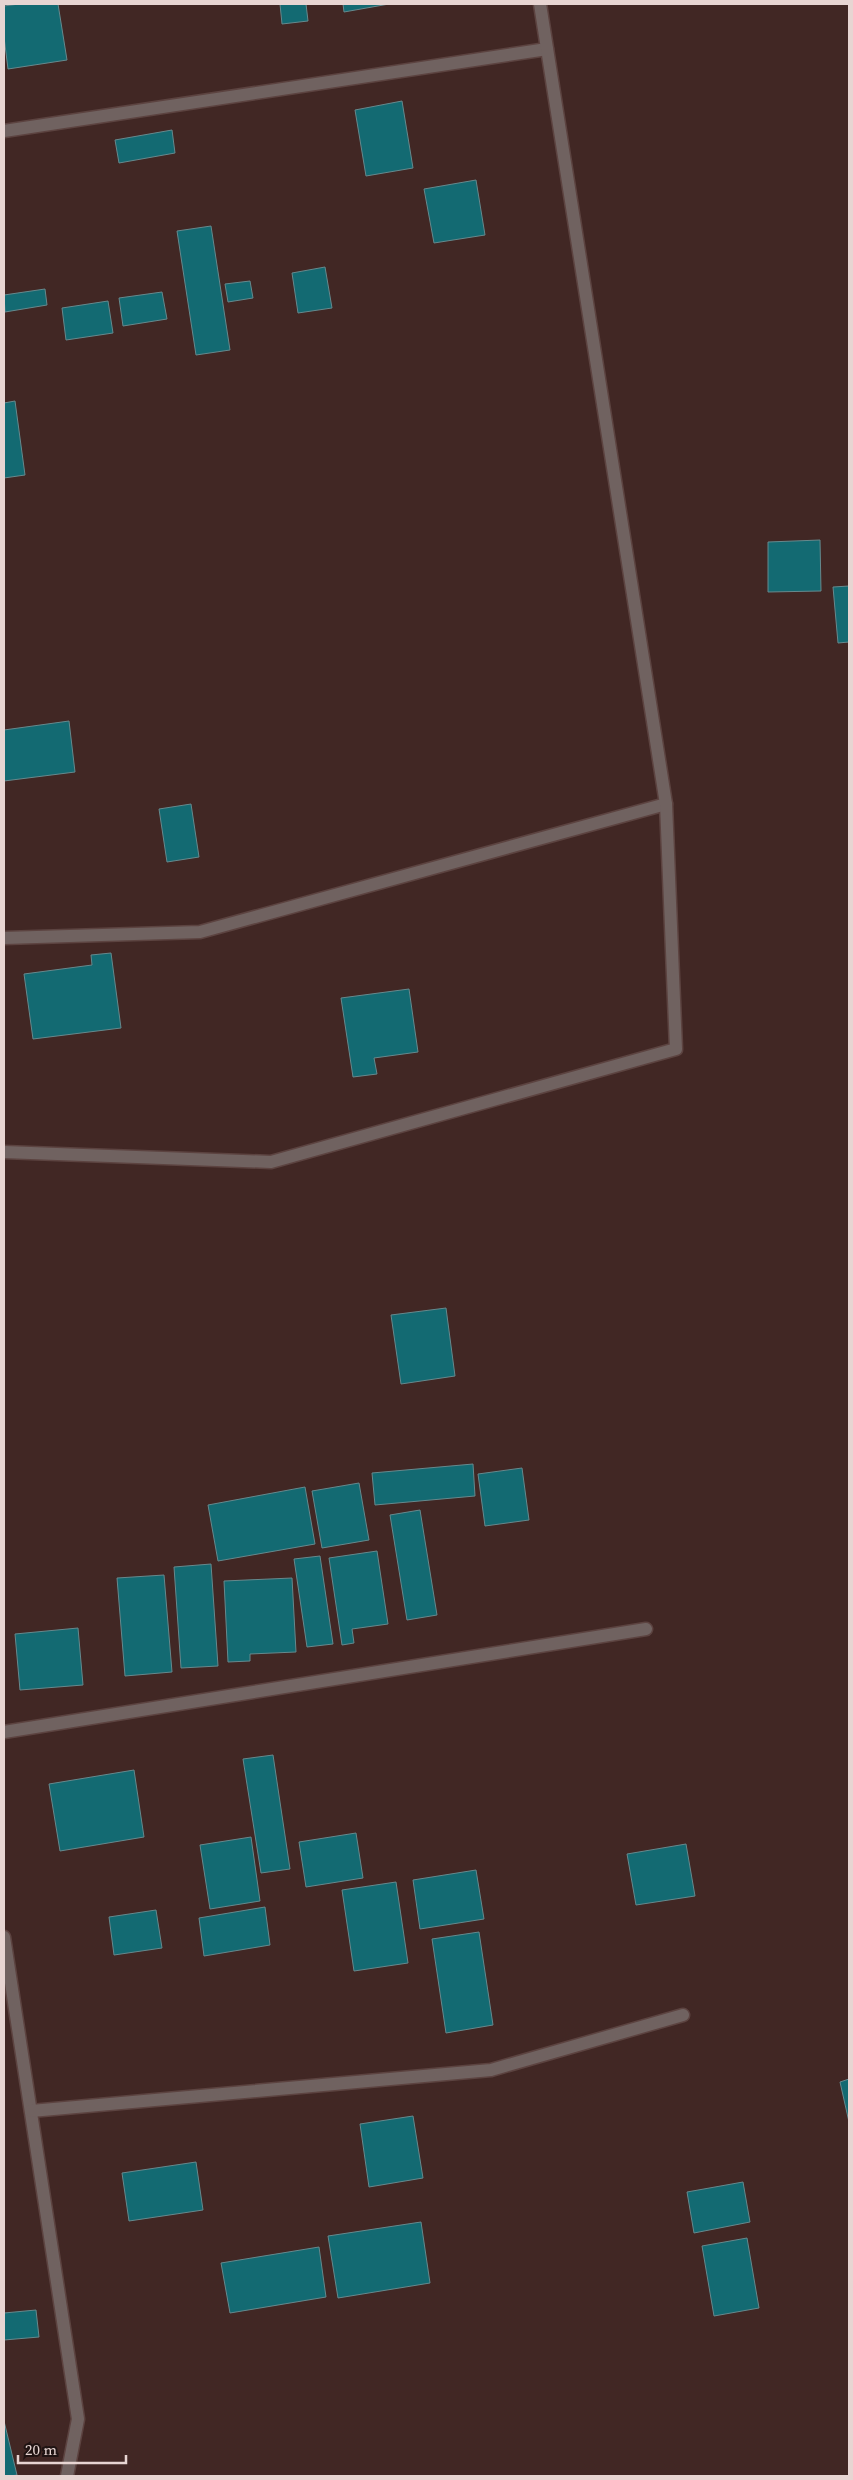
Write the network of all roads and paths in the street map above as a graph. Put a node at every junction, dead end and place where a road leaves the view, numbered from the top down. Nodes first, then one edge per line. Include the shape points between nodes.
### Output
1 (540, 4) edge
2 (547, 49) junction
3 (4, 131) edge
4 (666, 804) junction
5 (4, 938) edge
6 (4, 1152) edge
7 (646, 1629) dead end
8 (4, 1732) edge
9 (4, 1937) edge
10 (683, 2015) dead end
11 (31, 2111) junction
12 (67, 2476) edge

1 - 2 street
2 - 3 street
2 - 4 street
4 - 5 street via 200,932
4 - 6 street via 676,1049 271,1162
7 - 8 street
9 - 11 street
10 - 11 street via 491,2070
11 - 12 street via 78,2419

